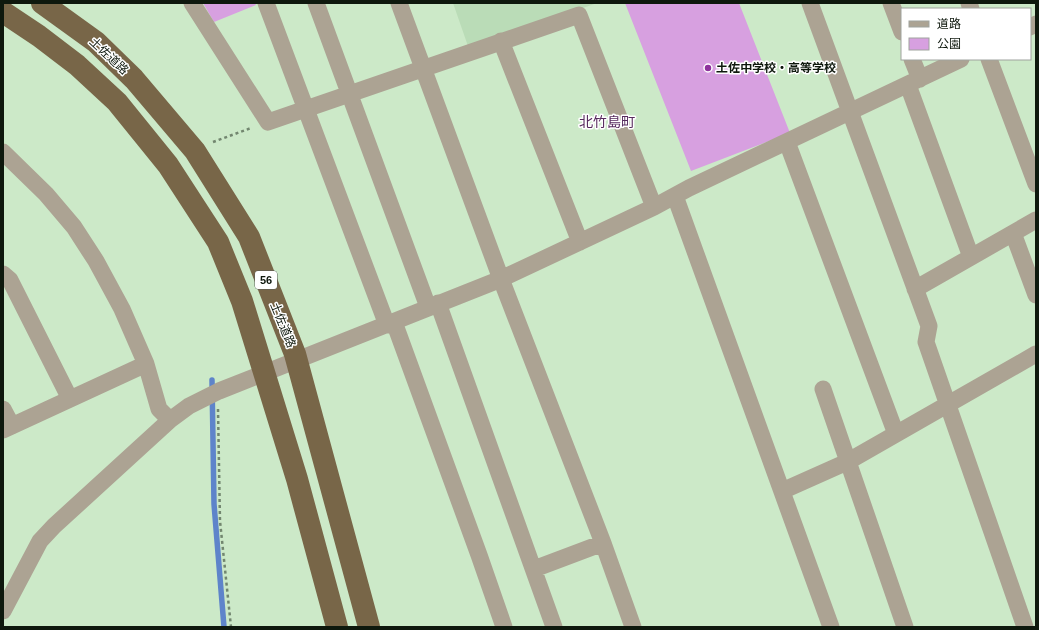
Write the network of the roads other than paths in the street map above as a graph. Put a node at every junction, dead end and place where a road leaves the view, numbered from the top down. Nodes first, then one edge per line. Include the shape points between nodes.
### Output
1 (42, 3) edge
2 (192, 3) edge
3 (266, 3) edge
4 (316, 3) edge
5 (398, 3) edge
6 (810, 3) edge
7 (891, 3) edge
8 (3, 12) edge
9 (901, 29) edge
10 (501, 41) junction
11 (912, 60) edge
12 (959, 60) edge
13 (989, 60) edge
14 (422, 68) junction
15 (914, 82) junction
16 (349, 93) junction
17 (306, 108) junction
18 (849, 112) junction
19 (787, 142) junction
20 (3, 152) edge
21 (1036, 184) edge
22 (675, 196) junction
23 (654, 207) junction
24 (1036, 220) edge
25 (1013, 233) junction
26 (580, 242) junction
27 (971, 257) junction
28 (3, 274) edge
29 (501, 279) junction
30 (915, 289) junction
31 (1036, 295) edge
32 (433, 305) junction
33 (390, 324) junction
34 (1036, 354) edge
35 (297, 361) junction
36 (146, 364) junction
37 (265, 373) junction
38 (823, 389) dead end
39 (70, 399) junction
40 (949, 403) junction
41 (3, 409) edge
42 (170, 420) junction
43 (7, 428) edge
44 (896, 434) junction
45 (847, 462) junction
46 (782, 491) junction
47 (603, 543) junction
48 (534, 569) junction
49 (5, 605) edge
50 (337, 627) edge
51 (370, 627) edge
52 (504, 627) edge
53 (554, 627) edge
54 (633, 627) edge
55 (831, 627) edge
56 (905, 627) edge
57 (1025, 627) edge

1 - 35 highway, 土佐道路 / 56 via 96,42 134,79 195,151 248,237
2 - 17 street via 268,122
3 - 17 street
4 - 16 street
5 - 14 street
6 - 18 street
7 - 9 street
8 - 37 highway, 56 via 77,65 117,102 168,165 218,242 242,301
10 - 14 street
10 - 23 street via 579,15
10 - 26 street
11 - 15 street
12 - 15 street
13 - 21 street
14 - 16 street
14 - 29 street
15 - 18 street
15 - 27 street
16 - 17 street
16 - 32 street
17 - 33 street
18 - 19 street
18 - 30 street
19 - 22 street
19 - 44 street
20 - 36 street via 46,194 74,228 96,261 122,309
22 - 23 street
22 - 46 street
23 - 26 street
24 - 25 street
25 - 27 street
25 - 31 street
26 - 29 street
27 - 30 street
28 - 39 street via 10,280
29 - 32 street
29 - 47 street
30 - 40 street via 929,326 926,342
32 - 33 street
32 - 48 street
33 - 35 street
33 - 52 street
34 - 40 street
35 - 37 street
35 - 51 highway, 土佐道路 / 56
36 - 39 street
36 - 42 street via 160,409
37 - 42 street via 219,391 189,406
37 - 50 highway, 56
38 - 45 street
39 - 43 street
40 - 44 street
40 - 57 street
41 - 43 street
42 - 49 street via 40,541
44 - 45 street
45 - 46 street
45 - 56 street
46 - 55 street
47 - 48 street
47 - 54 street
48 - 53 street

